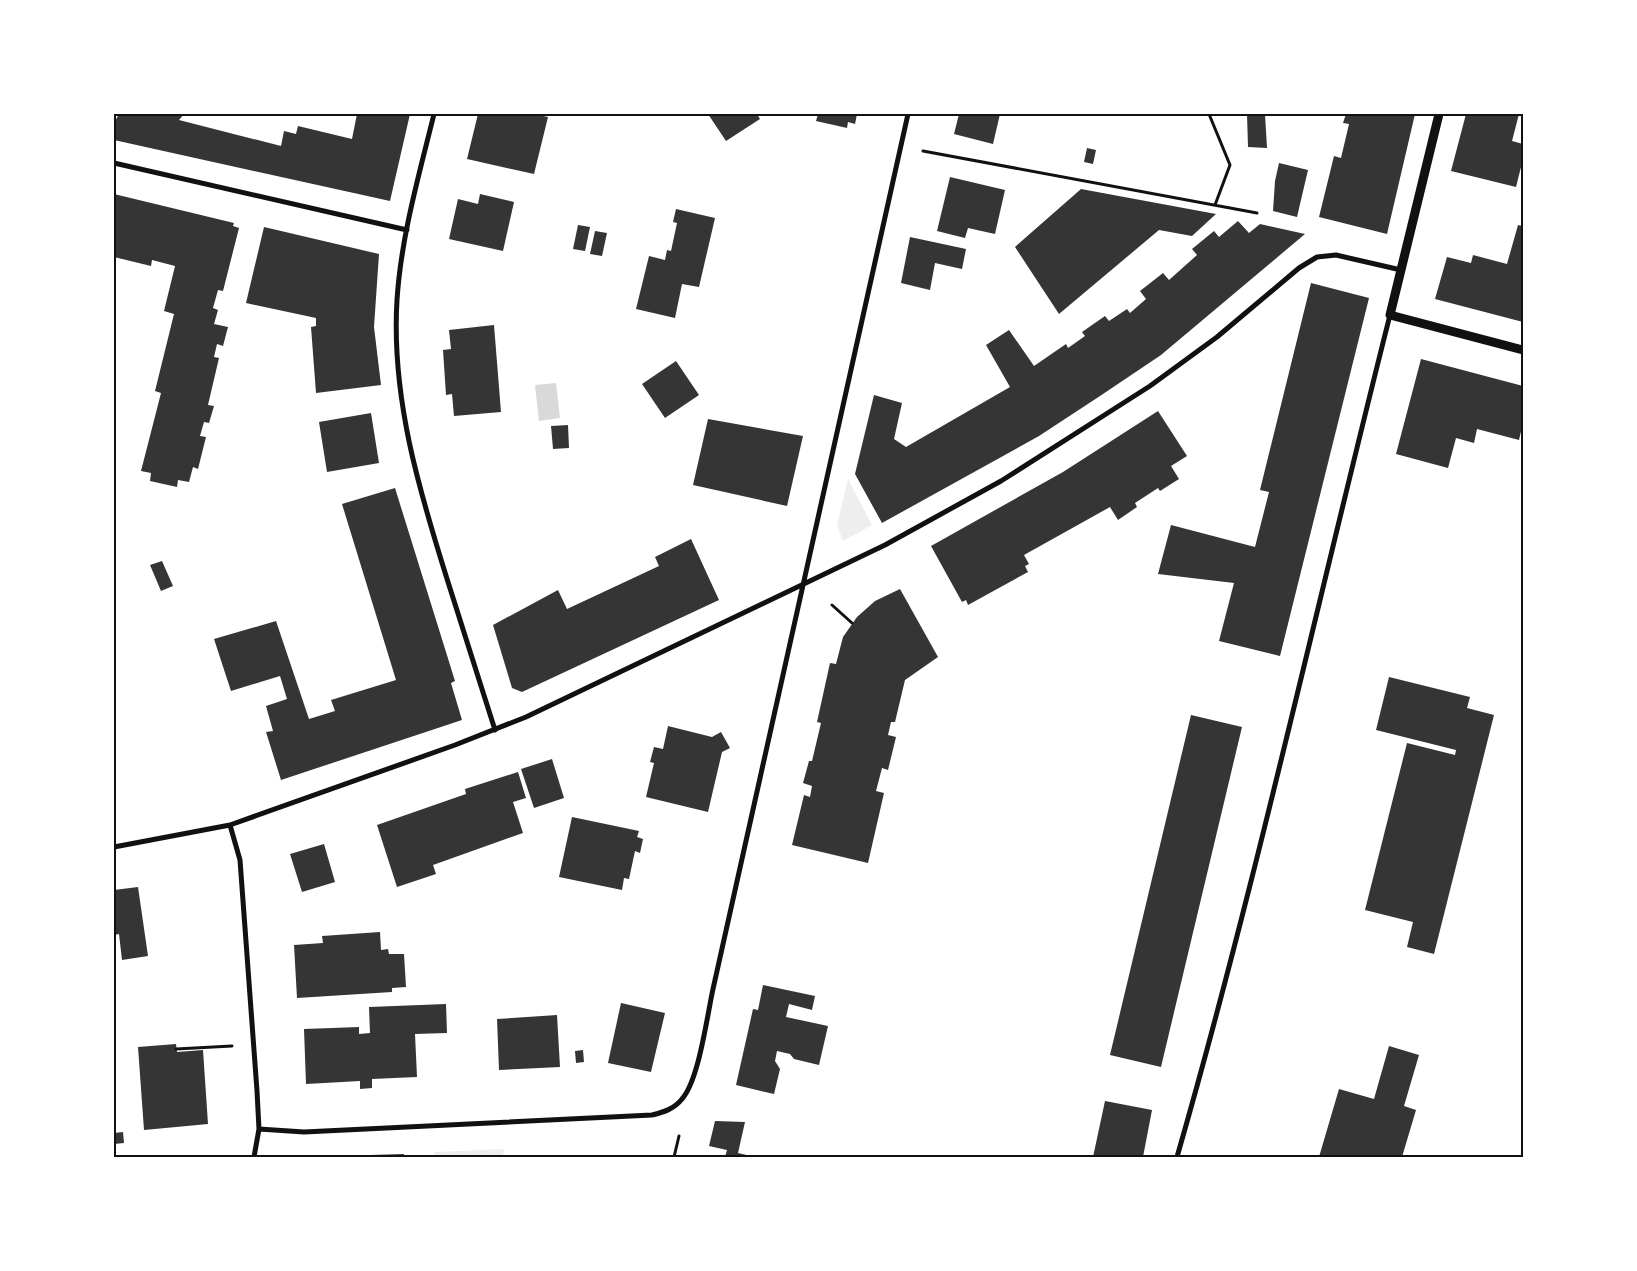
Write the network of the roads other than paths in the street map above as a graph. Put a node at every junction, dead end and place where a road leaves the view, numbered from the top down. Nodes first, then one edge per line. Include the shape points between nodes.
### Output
1 (434, 114) edge
2 (908, 114) edge
3 (1439, 114) edge
4 (114, 163) edge
5 (407, 230) junction
6 (1401, 270) junction
7 (1390, 315) junction
8 (1523, 350) edge
9 (804, 583) junction
10 (495, 730) junction
11 (230, 825) junction
12 (114, 847) edge
13 (259, 1129) junction
14 (254, 1157) edge
15 (1177, 1157) edge

1 - 5 street
2 - 9 street
3 - 6 street
4 - 5 street
5 - 10 street via 397,299 397,346 409,445 424,505
6 - 7 street
6 - 9 street via 1336,255 1317,257 1298,268 1217,337 1083,431 904,534
7 - 8 street
7 - 15 street via 1231,959
9 - 10 street
9 - 13 street via 692,1080 683,1099 669,1111 652,1116 313,1132
10 - 11 street
11 - 12 street
11 - 13 street via 240,860
13 - 14 street

